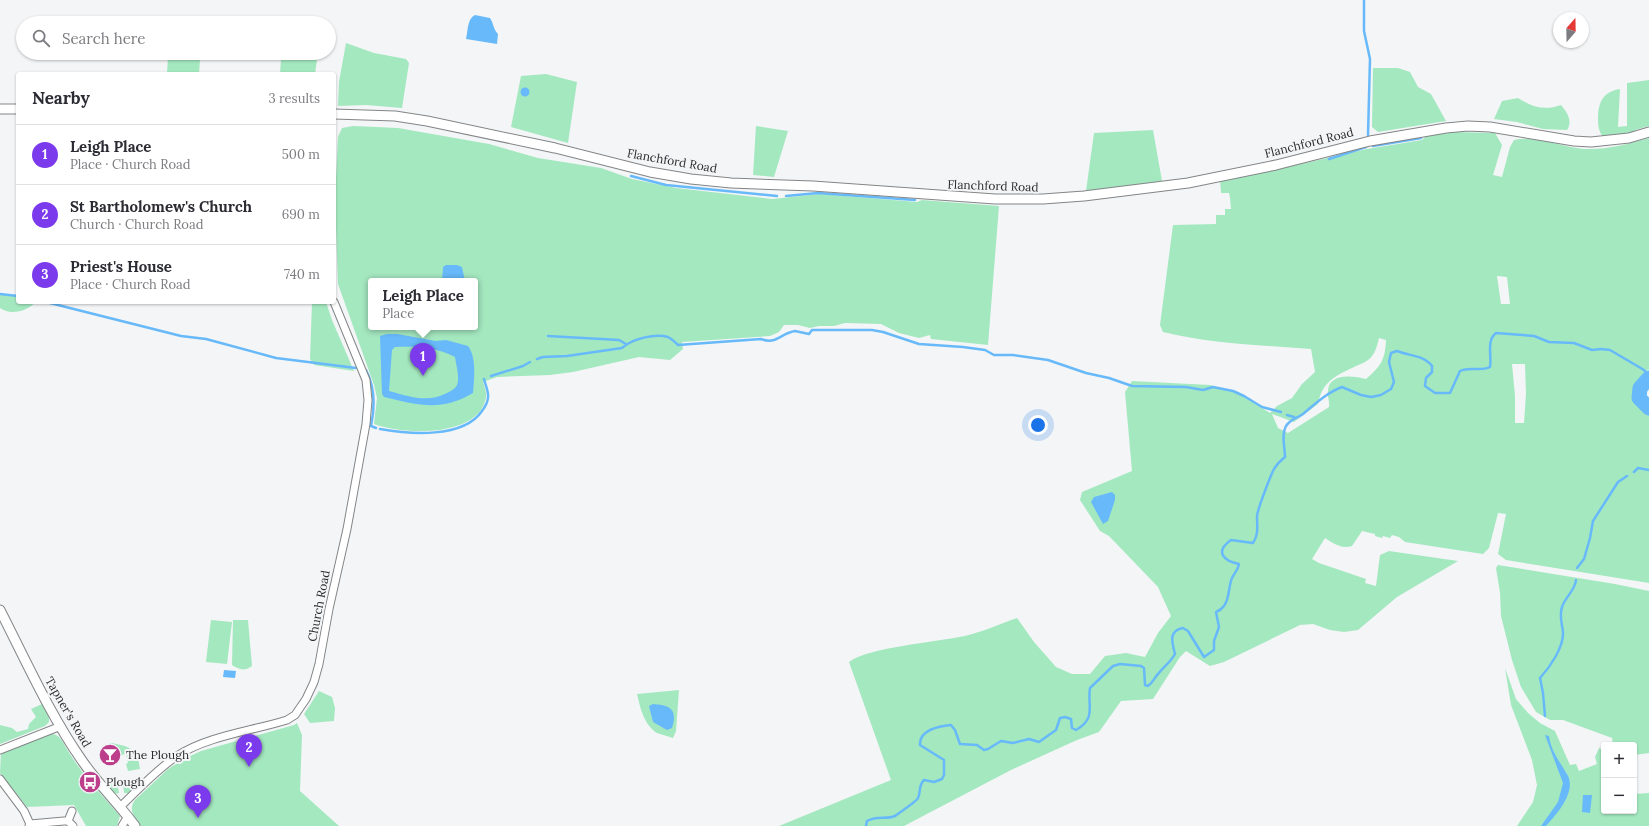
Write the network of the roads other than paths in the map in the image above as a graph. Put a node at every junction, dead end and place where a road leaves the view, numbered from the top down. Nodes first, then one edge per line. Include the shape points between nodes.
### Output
1 (0, 109) edge
2 (16, 109) edge
3 (336, 114) edge
4 (1649, 132) edge
5 (335, 304) edge
6 (0, 610) edge
7 (61, 726) junction
8 (0, 750) edge
9 (0, 779) edge
10 (120, 807) junction
11 (72, 811) dead end
12 (128, 816) junction
13 (71, 824) edge
14 (30, 825) edge
15 (122, 826) edge
16 (135, 826) edge

1 - 2 street
3 - 4 street, Flanchford Road via 395,116 428,121 691,179 995,199 1084,196 1188,183 1377,140 1446,128 1490,127 1591,142 1629,138
5 - 10 street, Church Road via 366,380 368,400 347,529 314,682 295,715 287,720 196,746 178,755
6 - 7 street, Tapner's Road
7 - 8 street
7 - 10 street, Tapner's Road via 84,763
9 - 14 street via 24,811
10 - 12 street, Tapner's Road
11 - 13 street
12 - 15 street
12 - 16 street, Tapner's Road
13 - 14 street

